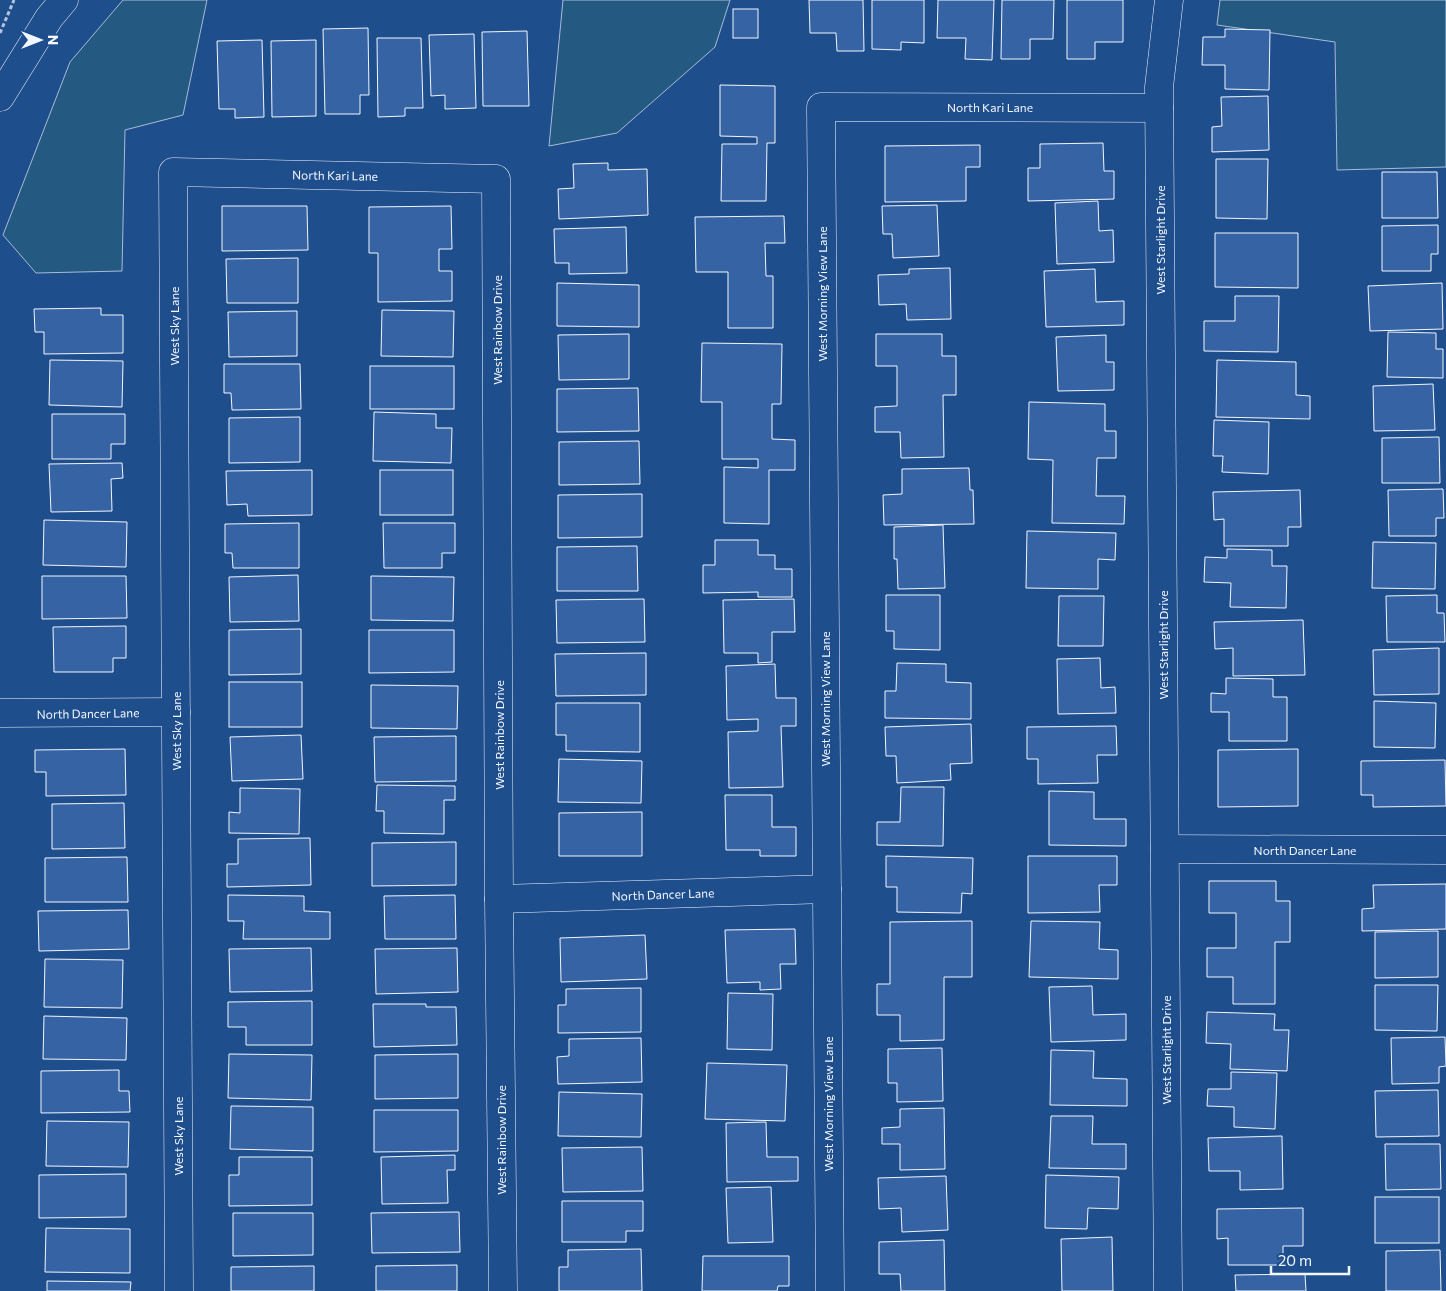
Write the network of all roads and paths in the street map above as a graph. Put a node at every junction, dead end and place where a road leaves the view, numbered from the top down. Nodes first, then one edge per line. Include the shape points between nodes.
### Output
1 (14, 0) edge
2 (64, 0) edge
3 (1169, 0) edge
4 (0, 33) edge
5 (0, 97) edge
6 (821, 107) joint
7 (1159, 108) junction
8 (173, 172) joint
9 (496, 179) joint
10 (176, 712) junction
11 (0, 714) edge
12 (1165, 849) junction
13 (1446, 850) edge
14 (827, 889) junction
15 (499, 899) junction
16 (179, 1291) edge
17 (503, 1291) edge
18 (830, 1291) edge
19 (1168, 1291) edge

1 - 4 path
2 - 5 street via 49,18
3 - 7 street, West Starlight Drive
6 - 7 street, North Kari Lane
6 - 14 street, West Morning View Lane
7 - 12 street, West Starlight Drive
8 - 9 street, North Kari Lane
8 - 10 street, West Sky Lane
9 - 15 street, West Rainbow Drive
10 - 11 street, North Dancer Lane
10 - 16 street, West Sky Lane
12 - 13 street, North Dancer Lane
12 - 19 street, West Starlight Drive
14 - 15 street, North Dancer Lane
14 - 18 street, West Morning View Lane
15 - 17 street, West Rainbow Drive

